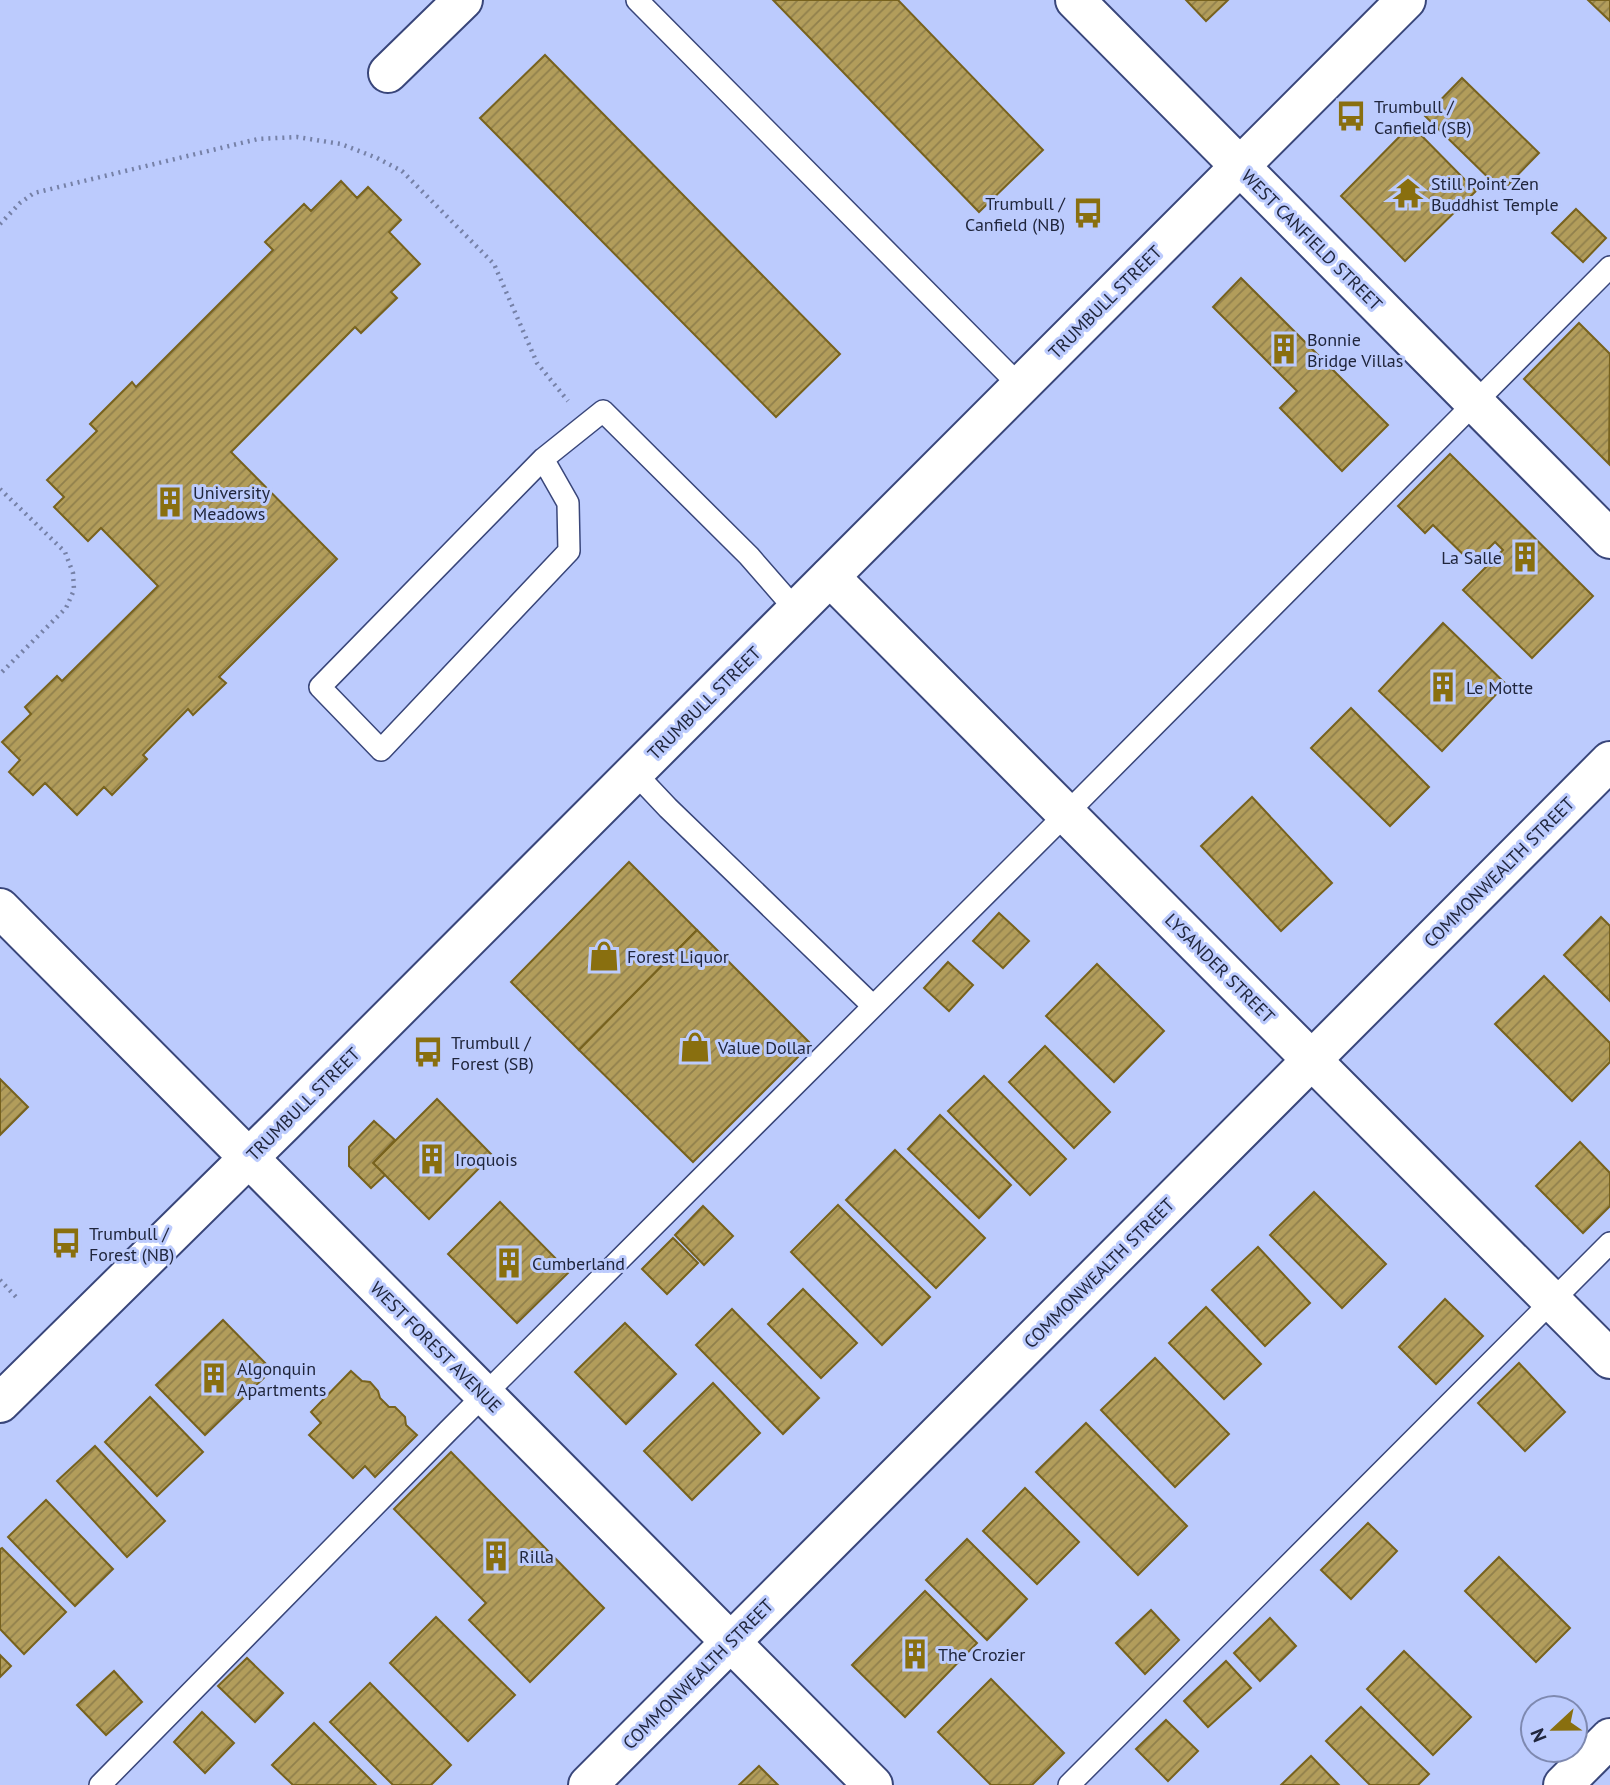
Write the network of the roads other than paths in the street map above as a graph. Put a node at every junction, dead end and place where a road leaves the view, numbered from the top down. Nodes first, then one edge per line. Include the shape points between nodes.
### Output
1 (463, 0) edge
2 (637, 0) edge
3 (1075, 0) edge
4 (1406, 0) edge
5 (388, 73) dead end
6 (1239, 167) junction
7 (1610, 267) edge
8 (1020, 386) junction
9 (1474, 403) junction
10 (543, 459) junction
11 (1610, 539) edge
12 (830, 577) junction
13 (796, 610) junction
14 (1610, 761) edge
15 (634, 772) junction
16 (1066, 814) junction
17 (0, 908) edge
18 (873, 1006) junction
19 (1312, 1060) junction
20 (248, 1159) junction
21 (1610, 1243) edge
22 (1552, 1301) junction
23 (1610, 1359) edge
24 (484, 1395) junction
25 (0, 1403) edge
26 (730, 1642) junction
27 (1610, 1738) edge
28 (100, 1785) edge
29 (587, 1785) edge
30 (873, 1785) edge
31 (1069, 1785) edge
32 (1563, 1785) edge

1 - 5 street
2 - 8 lane
3 - 6 street, WEST CANFIELD STREET
4 - 6 street, TRUMBULL STREET
6 - 8 street, TRUMBULL STREET
6 - 9 street, WEST CANFIELD STREET
7 - 9 lane
8 - 12 street, TRUMBULL STREET
9 - 11 street, WEST CANFIELD STREET
9 - 16 lane
10 - 10 lane via 568,503 569,551 381,750 320,687
10 - 13 lane via 603,411 749,556
12 - 13 street, TRUMBULL STREET
12 - 16 street, LYSANDER STREET
13 - 15 street, TRUMBULL STREET
14 - 19 street, COMMONWEALTH STREET
15 - 18 lane
15 - 20 street, TRUMBULL STREET
16 - 18 lane
16 - 19 street, LYSANDER STREET
17 - 20 street, WEST FOREST AVENUE
18 - 24 lane
19 - 22 street, LYSANDER STREET
19 - 26 street, COMMONWEALTH STREET
20 - 24 street, WEST FOREST AVENUE
20 - 25 street, TRUMBULL STREET
21 - 22 lane
22 - 23 street, LYSANDER STREET
22 - 31 lane
24 - 26 street, WEST FOREST AVENUE
24 - 28 lane
26 - 29 street, COMMONWEALTH STREET
26 - 30 street, WEST FOREST AVENUE
27 - 32 street

